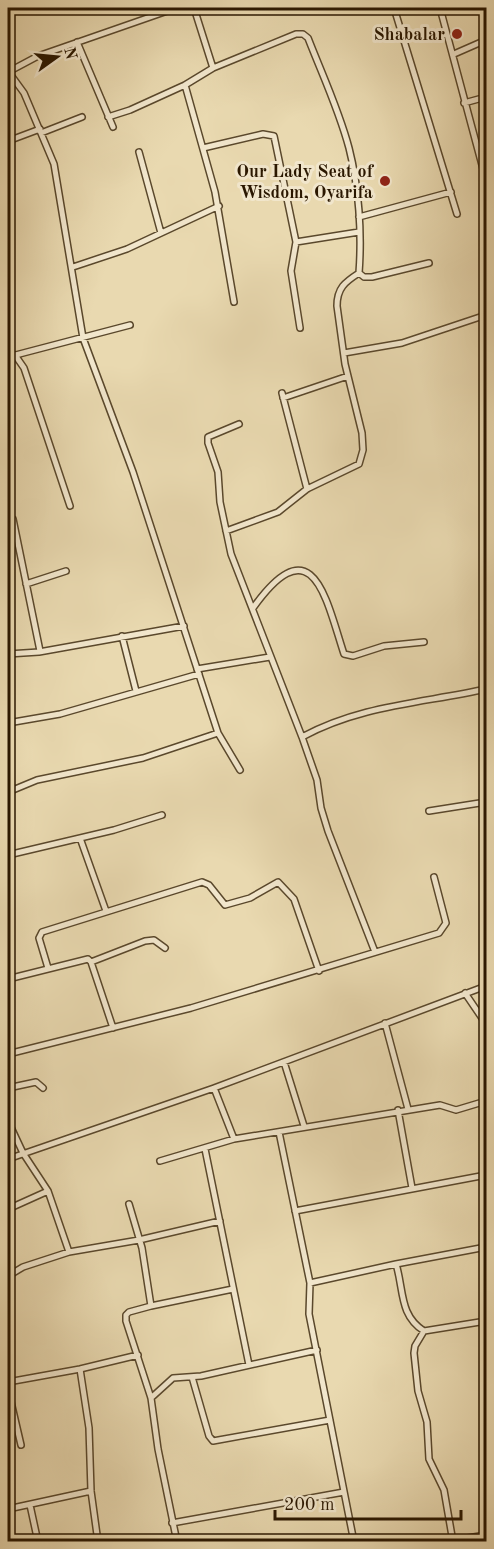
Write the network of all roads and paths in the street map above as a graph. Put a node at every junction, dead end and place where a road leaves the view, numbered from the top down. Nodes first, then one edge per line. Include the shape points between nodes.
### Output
1 (176, 8) edge
2 (194, 8) edge
3 (394, 8) edge
4 (440, 8) edge
5 (486, 40) edge
6 (77, 42) junction
7 (454, 54) junction
8 (213, 68) junction
9 (8, 71) edge
10 (185, 85) junction
11 (486, 97) edge
12 (464, 103) junction
13 (81, 117) dead end
14 (108, 117) junction
15 (113, 127) dead end
16 (40, 131) junction
17 (8, 141) edge
18 (203, 148) junction
19 (139, 152) dead end
20 (486, 180) edge
21 (451, 192) junction
22 (219, 207) junction
23 (457, 214) dead end
24 (359, 217) junction
25 (359, 232) junction
26 (161, 233) junction
27 (296, 242) junction
28 (429, 263) dead end
29 (73, 267) junction
30 (359, 273) junction
31 (234, 302) dead end
32 (486, 315) edge
33 (130, 324) dead end
34 (300, 328) dead end
35 (83, 338) junction
36 (344, 354) junction
37 (15, 355) junction
38 (8, 357) edge
39 (348, 376) junction
40 (239, 424) dead end
41 (307, 489) junction
42 (70, 506) dead end
43 (8, 516) edge
44 (226, 531) junction
45 (66, 571) dead end
46 (26, 584) junction
47 (253, 609) junction
48 (184, 626) junction
49 (122, 636) junction
50 (424, 642) dead end
51 (40, 651) junction
52 (8, 654) edge
53 (270, 657) junction
54 (198, 672) junction
55 (486, 689) edge
56 (136, 691) junction
57 (8, 723) edge
58 (218, 733) junction
59 (302, 737) junction
60 (240, 770) dead end
61 (8, 792) edge
62 (486, 802) edge
63 (429, 812) dead end
64 (162, 815) dead end
65 (80, 838) junction
66 (8, 855) edge
67 (8, 875) edge
68 (434, 877) dead end
69 (8, 898) edge
70 (106, 911) junction
71 (165, 948) dead end
72 (375, 951) junction
73 (91, 962) junction
74 (48, 968) junction
75 (319, 971) junction
76 (8, 980) edge
77 (486, 986) edge
78 (465, 993) junction
79 (385, 1023) junction
80 (486, 1024) edge
81 (113, 1028) junction
82 (8, 1054) edge
83 (285, 1062) junction
84 (8, 1088) edge
85 (43, 1088) dead end
86 (214, 1088) junction
87 (486, 1101) edge
88 (408, 1109) junction
89 (398, 1110) junction
90 (8, 1121) edge
91 (304, 1126) junction
92 (279, 1132) junction
93 (234, 1139) junction
94 (204, 1149) junction
95 (23, 1153) junction
96 (8, 1159) edge
97 (160, 1161) dead end
98 (486, 1175) edge
99 (412, 1188) junction
100 (48, 1191) junction
101 (129, 1203) dead end
102 (8, 1209) edge
103 (295, 1211) junction
104 (220, 1221) junction
105 (139, 1240) junction
106 (486, 1247) edge
107 (69, 1252) junction
108 (396, 1264) junction
109 (8, 1276) edge
110 (310, 1283) junction
111 (233, 1289) junction
112 (151, 1306) junction
113 (486, 1321) edge
114 (424, 1331) junction
115 (317, 1350) junction
116 (138, 1355) junction
117 (249, 1365) junction
118 (80, 1369) junction
119 (192, 1377) junction
120 (8, 1382) edge
121 (8, 1389) edge
122 (151, 1398) junction
123 (330, 1420) junction
124 (21, 1445) dead end
125 (91, 1491) junction
126 (344, 1492) junction
127 (30, 1505) junction
128 (8, 1509) edge
129 (172, 1522) junction
130 (486, 1535) edge
131 (452, 1541) edge
132 (38, 1542) edge
133 (98, 1542) edge
134 (177, 1542) edge
135 (354, 1542) edge
136 (443, 1542) edge

1 - 6 street
2 - 8 street
3 - 21 street
4 - 7 street
5 - 7 street
6 - 9 street
6 - 14 street
7 - 12 street
8 - 10 street
8 - 24 street via 296,34 308,38 349,148
9 - 16 street via 24,93
10 - 14 street
10 - 18 street
11 - 12 street
12 - 20 street
13 - 16 street
14 - 15 street
16 - 17 street
16 - 29 street via 54,165
18 - 22 street
18 - 27 street via 263,134 274,136
19 - 26 street
21 - 23 street
21 - 24 street
22 - 26 street
22 - 31 street
24 - 25 street
25 - 27 street
25 - 30 street
26 - 29 street
27 - 34 street via 291,271
28 - 30 street via 372,277
29 - 35 street
30 - 36 street via 342,285 337,297
32 - 36 street via 402,343
33 - 35 street
35 - 37 street
35 - 48 street
36 - 39 street
37 - 38 street
37 - 42 street via 24,368
39 - 41 street via 362,433 363,459
39 - 41 street via 282,395
40 - 44 street via 208,437 218,472
41 - 44 street via 278,512
43 - 46 street via 13,519
44 - 47 street
45 - 46 street
46 - 51 street
47 - 50 street via 274,582 296,570 304,571 314,577 328,599 344,654 353,656 384,646
47 - 53 street
48 - 49 street
48 - 54 street
49 - 51 street
49 - 56 street
51 - 52 street
53 - 54 street
53 - 59 street
54 - 56 street
54 - 58 street
55 - 59 street via 442,699 419,699 332,721
56 - 57 street via 60,714
58 - 60 street
58 - 61 street via 143,758 37,780
59 - 72 street via 328,831
62 - 63 street
64 - 65 street
65 - 66 street
65 - 70 street
67 - 69 street
68 - 72 street via 444,928 439,933
70 - 74 street via 40,933
70 - 75 street via 202,882 225,905 281,883 294,899
71 - 73 street via 154,940 145,941
72 - 75 street
73 - 74 street via 83,959
73 - 81 street
74 - 76 street
75 - 81 street
77 - 78 street
78 - 79 street
78 - 80 street
79 - 83 street
79 - 88 street
81 - 82 street
83 - 86 street
83 - 91 street
84 - 85 street via 36,1082
86 - 93 street
86 - 95 street
87 - 88 street via 456,1110 440,1105
88 - 89 street
89 - 91 street
89 - 99 street
90 - 95 street
91 - 92 street
92 - 93 street
92 - 103 street
93 - 94 street
94 - 97 street
94 - 104 street
95 - 96 street
95 - 100 street
98 - 99 street
99 - 103 street
100 - 102 street
100 - 107 street
101 - 105 street
103 - 110 street
104 - 105 street
104 - 111 street
105 - 107 street
105 - 112 street
106 - 108 street
107 - 109 street
108 - 110 street
108 - 114 street via 405,1311
110 - 115 street via 309,1314
111 - 112 street
111 - 117 street
112 - 116 street via 126,1316
113 - 114 street
114 - 131 street via 414,1353 418,1391 428,1432 429,1459 444,1490
115 - 117 street
115 - 123 street
116 - 118 street
116 - 122 street
117 - 119 street
118 - 120 street
118 - 125 street via 89,1428
119 - 122 street via 173,1378
119 - 123 street via 213,1441
121 - 124 street
122 - 129 street
123 - 126 street
125 - 127 street
125 - 133 street
126 - 129 street
126 - 135 street
127 - 128 street
127 - 132 street
129 - 134 street
130 - 131 street
131 - 136 street

